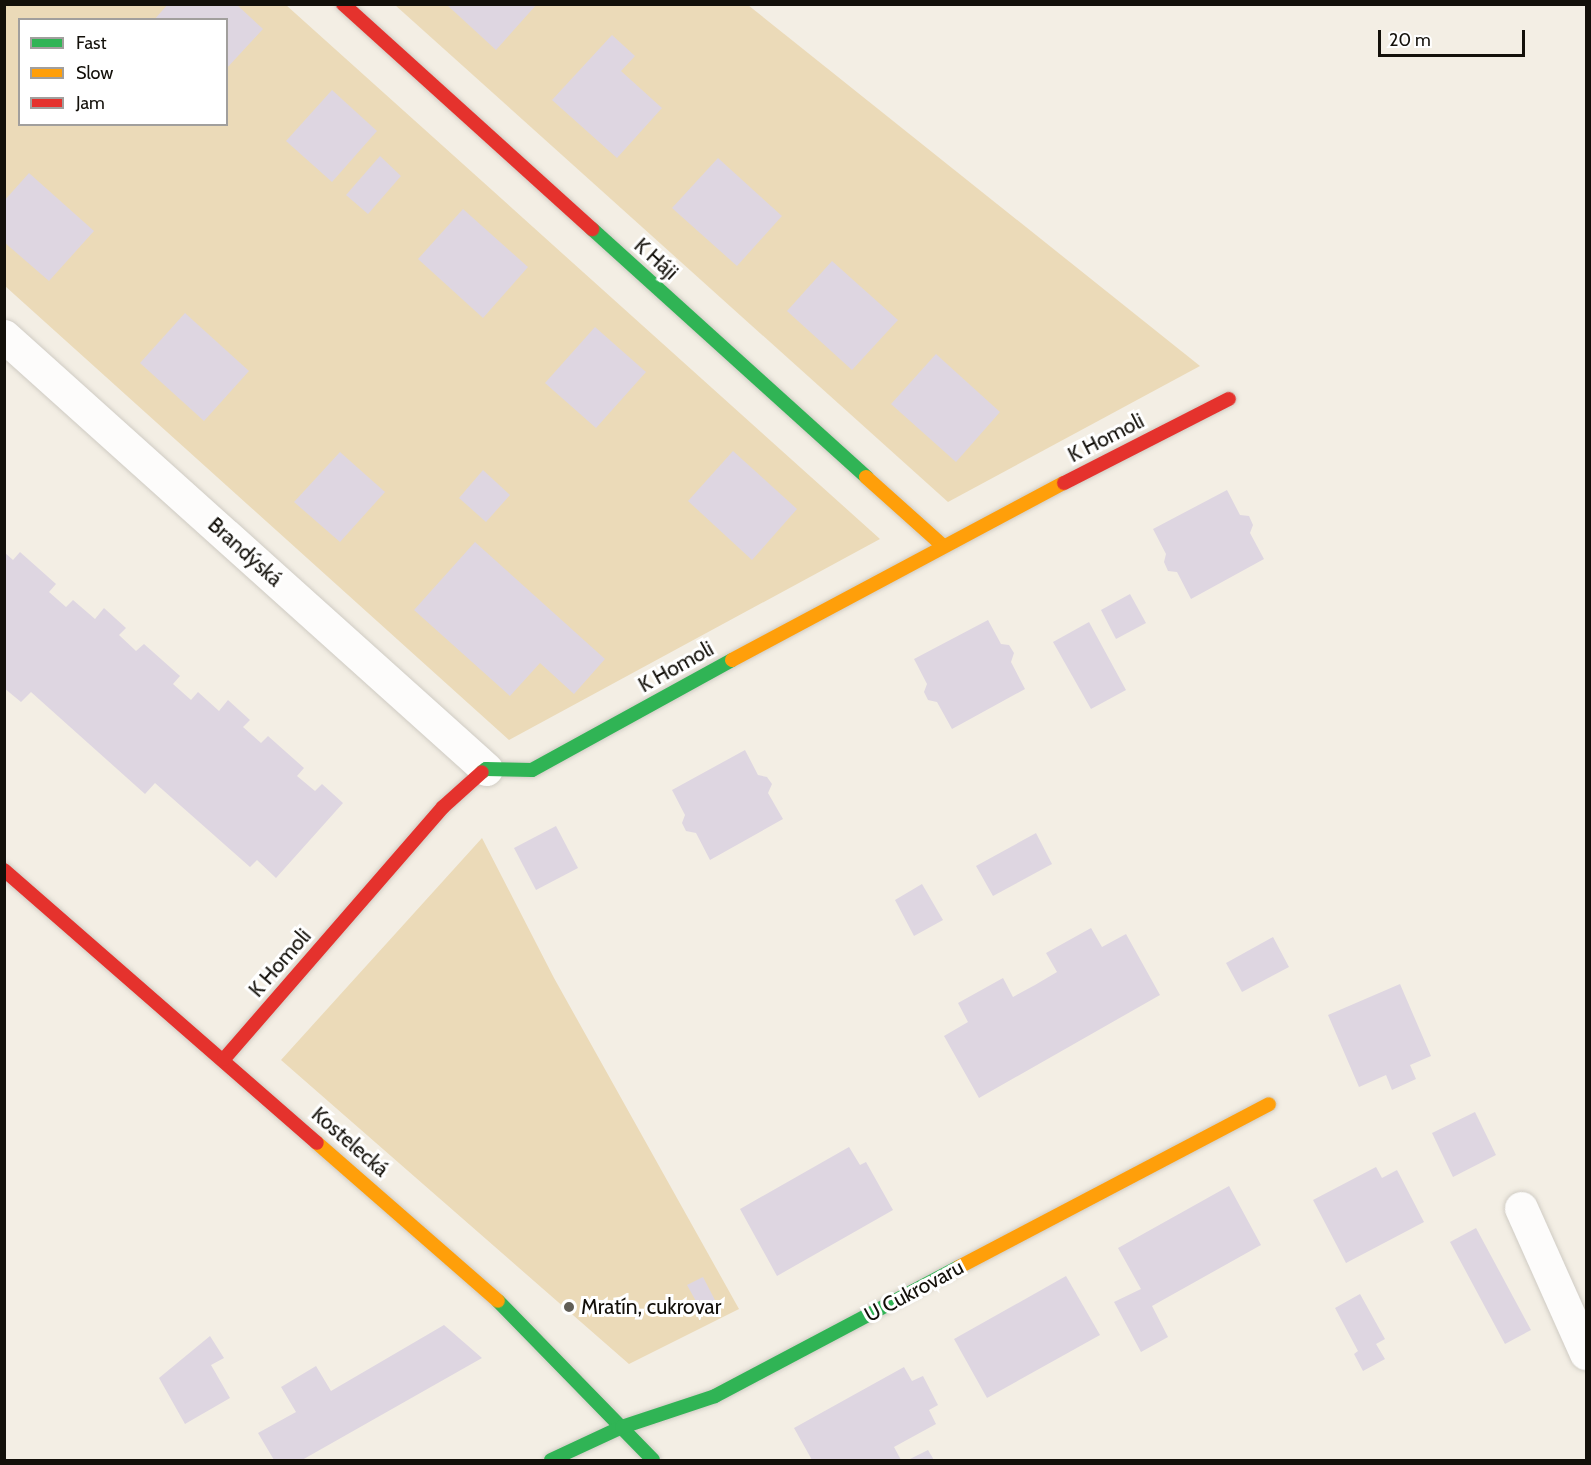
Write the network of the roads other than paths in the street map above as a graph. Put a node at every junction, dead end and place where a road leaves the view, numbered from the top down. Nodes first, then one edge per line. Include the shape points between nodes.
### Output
1 (343, 4) edge
2 (4, 336) edge
3 (1230, 399) dead end
4 (942, 545) junction
5 (486, 769) junction
6 (4, 870) edge
7 (224, 1059) junction
8 (1269, 1104) dead end
9 (1521, 1208) dead end
10 (1587, 1353) edge
11 (622, 1427) junction
12 (653, 1460) edge
13 (551, 1461) edge

1 - 4 street, K Háji
2 - 5 street, Brandýská
3 - 4 street, K Homoli
4 - 5 street, K Homoli via 532,770
5 - 7 street, K Homoli via 443,807
6 - 7 street, Kostelecká
7 - 11 street, Kostelecká via 498,1301
8 - 11 street, U Cukrovaru via 715,1396
9 - 10 street
11 - 12 street, Kostelecká
11 - 13 street, U Cukrovaru

